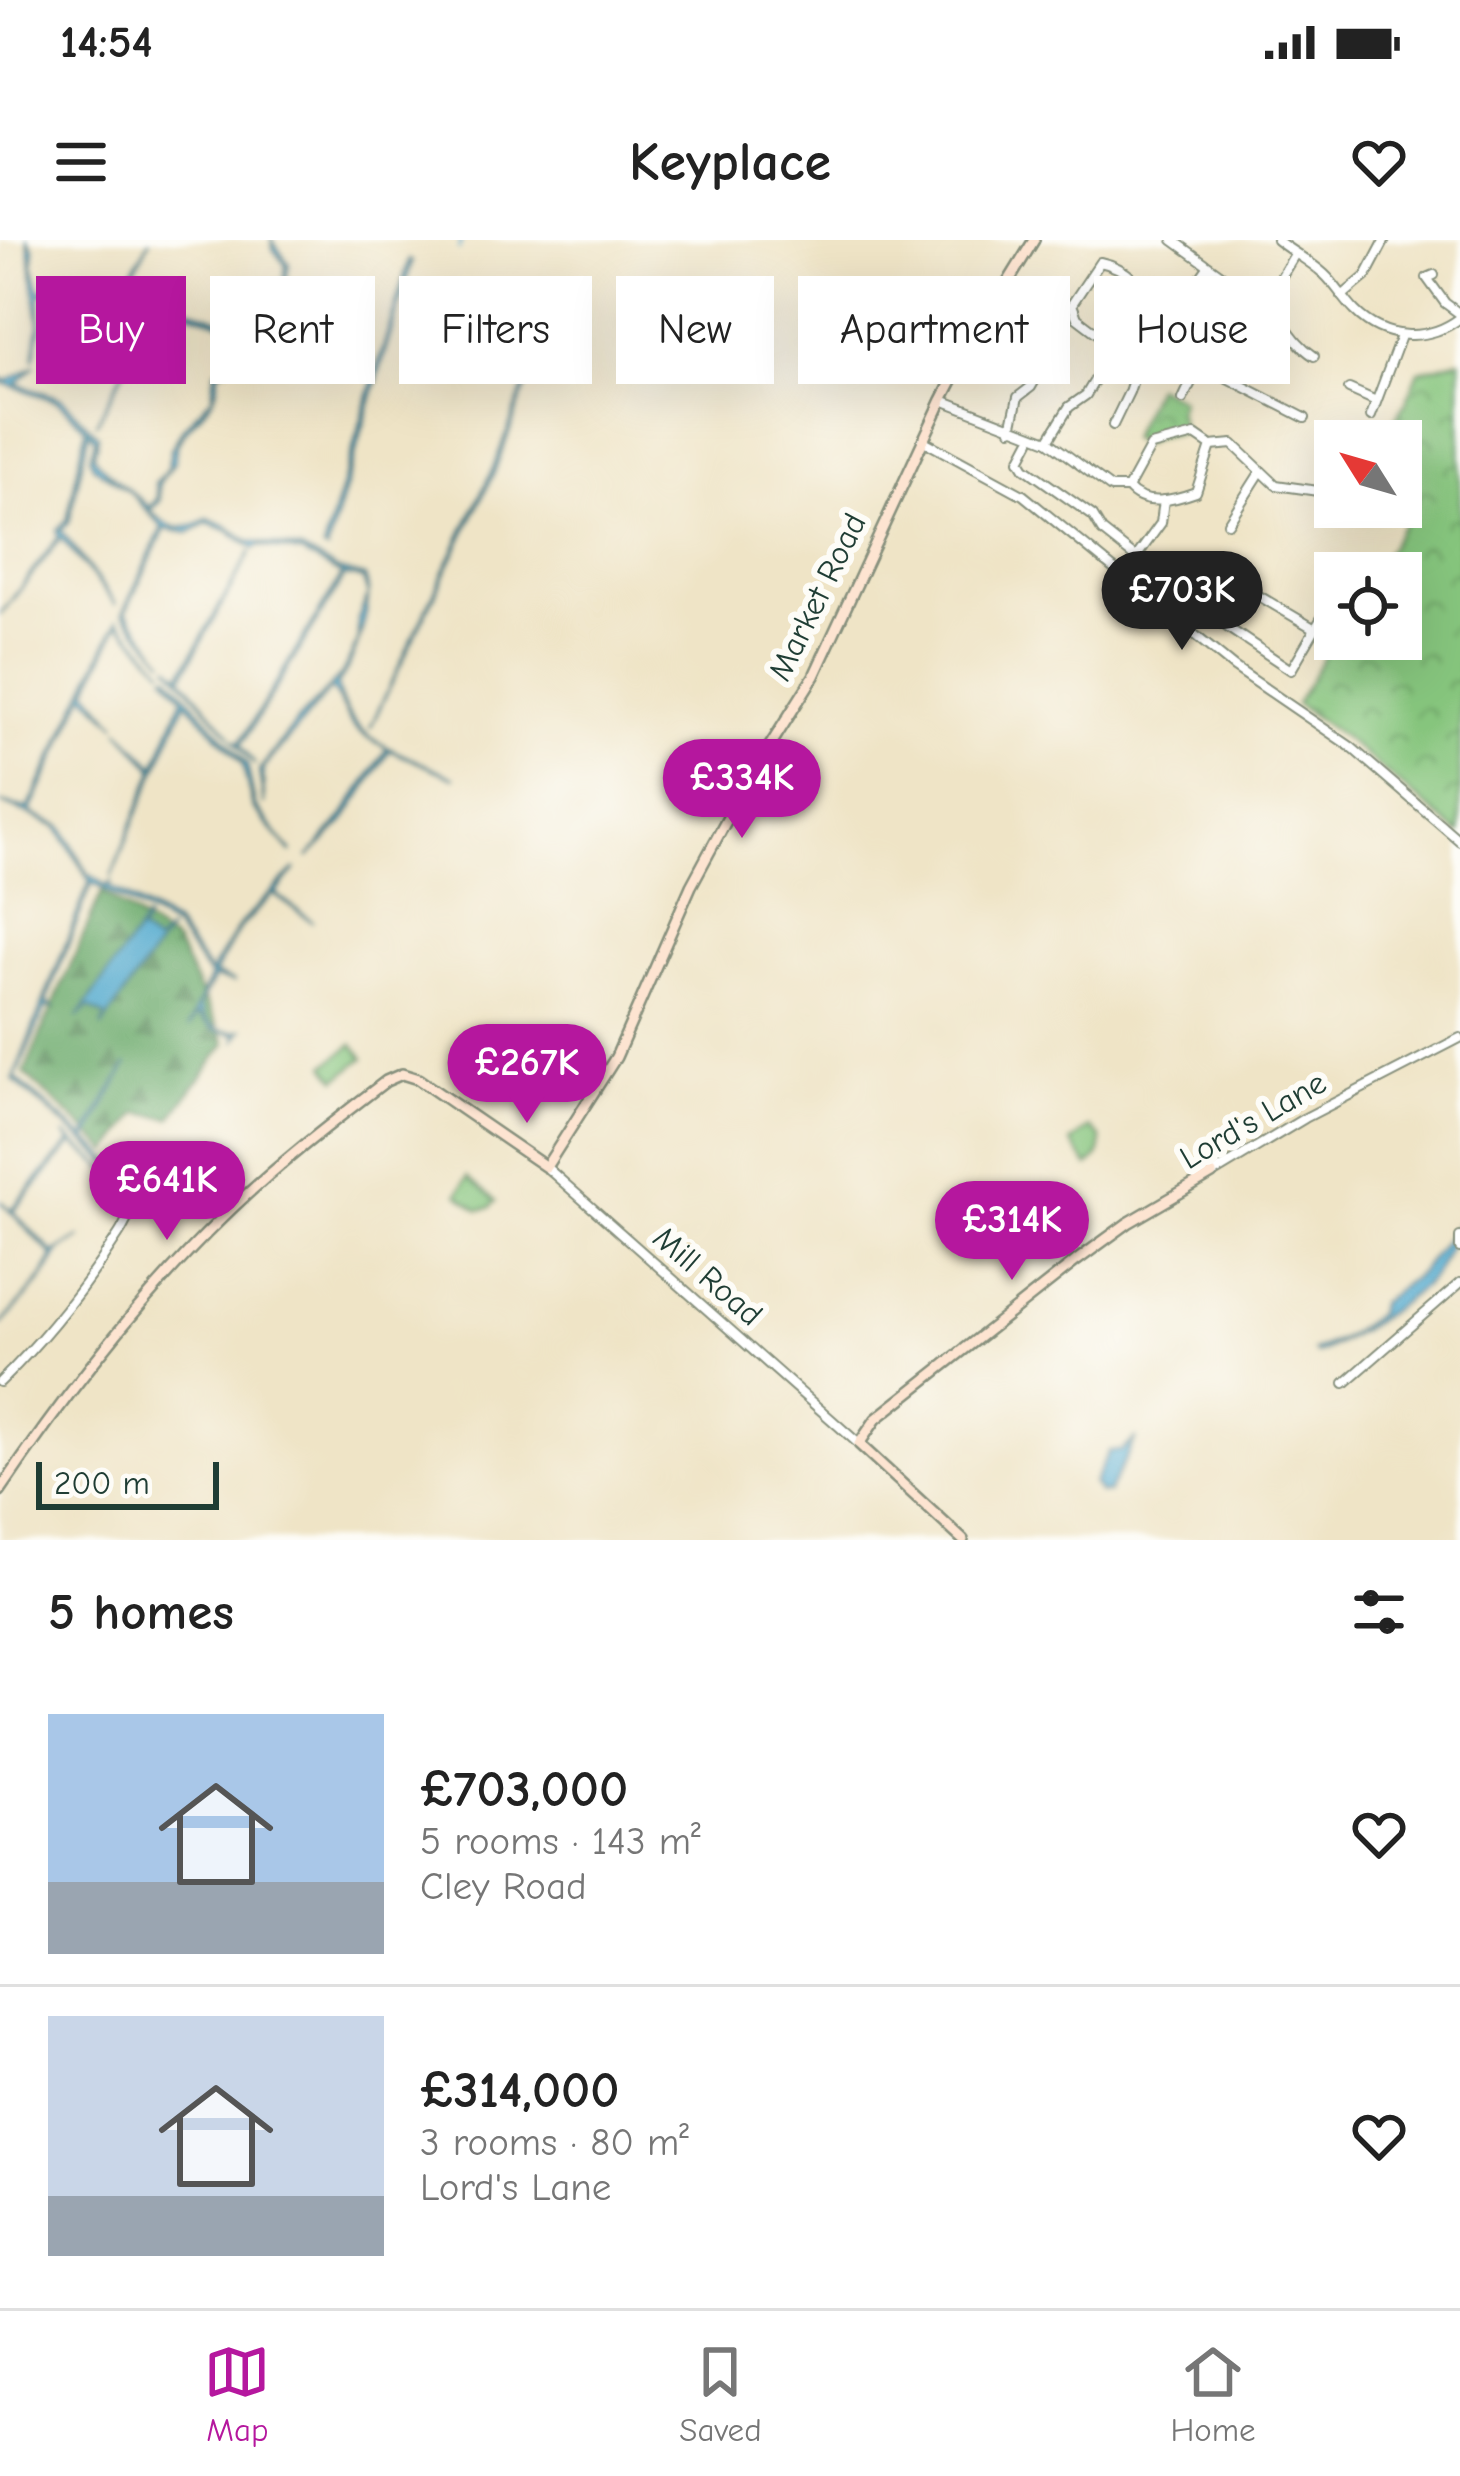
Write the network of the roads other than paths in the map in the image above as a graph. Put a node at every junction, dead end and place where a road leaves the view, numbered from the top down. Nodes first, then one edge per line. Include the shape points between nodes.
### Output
1 (1034, 240) edge
2 (1173, 240) edge
3 (1277, 240) edge
4 (1385, 240) edge
5 (1295, 254) junction
6 (1208, 266) junction
7 (1223, 275) dead end
8 (1201, 276) edge
9 (1282, 276) edge
10 (1428, 278) dead end
11 (1342, 296) junction
12 (1460, 316) edge
13 (1290, 334) edge
14 (1401, 336) junction
15 (1313, 356) dead end
16 (1032, 384) edge
17 (1190, 384) edge
18 (1240, 384) edge
19 (1349, 389) dead end
20 (1183, 399) dead end
21 (942, 400) junction
22 (1376, 401) junction
23 (1371, 416) dead end
24 (1305, 418) dead end
25 (1113, 425) dead end
26 (1011, 429) junction
27 (922, 440) junction
28 (1030, 441) dead end
29 (1048, 441) junction
30 (1211, 446) junction
31 (1261, 471) junction
32 (1128, 488) junction
33 (1314, 491) edge
34 (1164, 500) junction
35 (1228, 523) dead end
36 (1137, 556) junction
37 (1206, 614) junction
38 (1314, 627) edge
39 (1314, 630) edge
40 (1460, 841) edge
41 (1460, 1038) edge
42 (546, 1167) junction
43 (1212, 1174) joint
44 (224, 1215) junction
45 (1460, 1237) edge
46 (1460, 1248) edge
47 (1460, 1283) edge
48 (0, 1382) edge
49 (1345, 1383) dead end
50 (859, 1444) junction
51 (0, 1491) edge
52 (963, 1540) edge

1 - 21 street, Market Road
2 - 6 street
3 - 5 street
4 - 11 street via 1366,276
5 - 9 street
5 - 11 street
6 - 7 street
6 - 8 street
10 - 12 street
11 - 14 street via 1372,326
12 - 14 street via 1437,331
13 - 15 street
14 - 22 street
16 - 26 street via 1018,397
17 - 20 street
18 - 24 street
19 - 22 street
21 - 26 street
21 - 27 street, Market Road
22 - 23 street
25 - 29 street via 1156,311 1142,286 1100,262 1072,304 1106,340 1106,361
26 - 29 street
27 - 40 street via 1023,495 1234,667 1351,747
27 - 42 street, Market Road via 814,676 692,886 616,1058
28 - 36 street via 1020,464
29 - 32 street via 1111,488
30 - 31 street via 1233,444
30 - 32 street via 1195,436 1151,446
30 - 34 street via 1196,492
31 - 33 street via 1276,485
31 - 35 street
32 - 34 street via 1141,499
34 - 36 street via 1161,523
36 - 37 street
37 - 38 street via 1232,580
37 - 39 street via 1291,670
41 - 43 street, Lord's Lane
42 - 44 street, Mill Road via 402,1074
42 - 50 street, Mill Road
43 - 50 street, Lord's Lane via 1076,1262 877,1419
44 - 48 street via 168,1168 154,1174 85,1283
44 - 51 street via 150,1294
45 - 46 street
47 - 49 street
50 - 52 street, Mill Road

